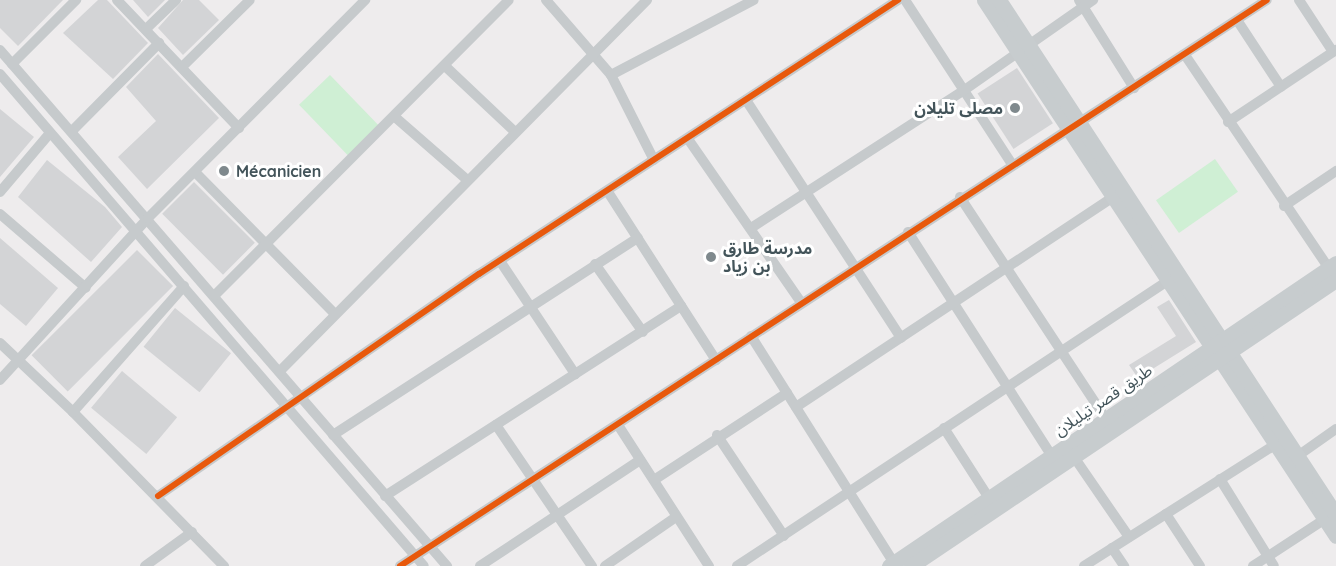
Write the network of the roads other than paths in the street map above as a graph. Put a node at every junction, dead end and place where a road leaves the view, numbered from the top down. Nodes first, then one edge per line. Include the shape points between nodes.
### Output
1 (76, 0) edge
2 (117, 0) edge
3 (176, 0) edge
4 (250, 0) edge
5 (365, 0) edge
6 (509, 0) edge
7 (546, 0) edge
8 (645, 0) edge
9 (754, 0) edge
10 (898, 0) edge
11 (905, 0) edge
12 (984, 0) edge
13 (999, 0) edge
14 (1093, 0) edge
15 (1267, 0) edge
16 (1299, 0) edge
17 (1081, 3) edge
18 (885, 4) edge
19 (1237, 20) junction
20 (146, 29) junction
21 (159, 43) junction
22 (1023, 46) junction
23 (0, 50) edge
24 (1335, 51) edge
25 (594, 52) junction
26 (1185, 54) junction
27 (12, 64) junction
28 (445, 66) junction
29 (182, 67) junction
30 (0, 74) edge
31 (611, 75) junction
32 (1281, 87) junction
33 (1134, 88) junction
34 (963, 91) junction
35 (746, 100) junction
36 (395, 117) junction
37 (1228, 122) junction
38 (1074, 126) junction
39 (239, 128) junction
40 (72, 131) junction
41 (514, 131) junction
42 (50, 133) junction
43 (688, 139) junction
44 (654, 160) junction
45 (1012, 164) junction
46 (1336, 171) edge
47 (195, 172) junction
48 (466, 179) junction
49 (807, 190) junction
50 (0, 192) edge
51 (608, 192) junction
52 (960, 197) junction
53 (1113, 197) junction
54 (1284, 206) junction
55 (0, 214) edge
56 (148, 218) junction
57 (751, 228) junction
58 (137, 229) junction
59 (908, 232) junction
60 (638, 238) junction
61 (267, 243) junction
62 (500, 261) junction
63 (595, 264) junction
64 (856, 266) junction
65 (1008, 270) junction
66 (1334, 272) edge
67 (1174, 277) junction
68 (184, 286) junction
69 (86, 288) junction
70 (215, 295) junction
71 (801, 302) junction
72 (954, 303) junction
73 (532, 304) junction
74 (681, 306) junction
75 (335, 314) junction
76 (643, 332) junction
77 (751, 336) junction
78 (901, 338) junction
79 (0, 344) edge
80 (1221, 350) junction
81 (1061, 351) junction
82 (716, 360) junction
83 (18, 362) junction
84 (280, 371) junction
85 (575, 374) junction
86 (0, 380) edge
87 (1006, 386) junction
88 (787, 393) junction
89 (303, 399) junction
90 (796, 407) junction
91 (288, 409) junction
92 (73, 412) junction
93 (1106, 419) junction
94 (496, 425) junction
95 (618, 425) junction
96 (944, 428) junction
97 (1336, 429) edge
98 (333, 435) junction
99 (717, 435) junction
100 (1276, 444) junction
101 (1051, 455) junction
102 (1299, 455) junction
103 (1074, 457) junction
104 (640, 460) junction
105 (1220, 479) junction
106 (654, 480) junction
107 (533, 481) junction
108 (849, 490) junction
109 (158, 496) junction
110 (385, 496) junction
111 (989, 498) junction
112 (556, 514) junction
113 (1166, 514) junction
114 (676, 517) junction
115 (1331, 517) edge
116 (192, 532) junction
117 (784, 536) junction
118 (1336, 536) edge
119 (1129, 537) junction
120 (432, 548) junction
121 (1112, 548) junction
122 (1271, 561) edge
123 (420, 562) edge
124 (891, 564) edge
125 (145, 566) edge
126 (224, 566) edge
127 (400, 566) edge
128 (447, 566) edge
129 (480, 566) edge
130 (592, 566) edge
131 (605, 566) edge
132 (709, 566) edge
133 (737, 566) edge
134 (911, 566) edge
135 (1084, 566) edge
136 (1124, 566) edge
137 (1200, 566) edge
138 (1253, 566) edge

1 - 27 street
2 - 20 street
3 - 20 street
4 - 29 street
5 - 39 street
6 - 28 street
7 - 25 street
8 - 25 street
9 - 31 street
10 - 18 street
11 - 34 street
12 - 22 main road
13 - 22 main road
14 - 17 street
15 - 19 street
16 - 24 street
17 - 22 street
17 - 33 street
18 - 35 street
19 - 26 street
19 - 32 street
20 - 21 street
21 - 29 street
21 - 40 street
22 - 34 street
22 - 38 main road
23 - 27 street
24 - 32 street
25 - 31 street
25 - 41 street
26 - 33 street
26 - 37 street
27 - 40 street
28 - 36 street
28 - 41 street
29 - 39 street
30 - 42 street
31 - 44 street
32 - 37 street
33 - 38 street
34 - 45 street
34 - 49 street
35 - 43 street
35 - 49 street
36 - 48 street
36 - 61 street
37 - 54 street
38 - 45 street
38 - 53 main road
38 - 67 main road
39 - 47 street
40 - 56 street
41 - 48 street
42 - 50 street
42 - 58 street
43 - 44 street
43 - 57 street
44 - 51 street
45 - 52 street
46 - 54 street
47 - 56 street
47 - 61 street
48 - 75 street
49 - 57 street
49 - 64 street
51 - 60 street
51 - 62 street
52 - 59 street
52 - 65 street
53 - 65 street
53 - 67 main road
54 - 66 street
55 - 69 street
56 - 58 street
56 - 70 street
57 - 71 street
58 - 68 street
58 - 69 street
59 - 64 street
59 - 72 street
60 - 63 street
60 - 74 street
61 - 70 street
61 - 75 street
62 - 73 street
62 - 89 street
63 - 73 street
63 - 76 street
64 - 71 street
64 - 78 street
65 - 72 street
65 - 81 street
66 - 80 main road, طريق قصر تيليلان
67 - 80 main road
67 - 81 street
68 - 91 street
68 - 92 street
69 - 83 street
70 - 84 street
71 - 77 street
72 - 78 street
72 - 87 street
73 - 85 street
73 - 98 street
74 - 76 street
74 - 82 street
75 - 84 street
76 - 85 street
77 - 82 street
77 - 88 street
78 - 90 street
79 - 83 street
80 - 93 main road, طريق قصر تيليلان
80 - 100 main road
80 - 102 main road
80 - 103 main road, طريق قصر تيليلان
81 - 87 street
81 - 93 street
82 - 95 street
83 - 86 street
83 - 92 street
84 - 89 street
85 - 94 street
87 - 96 street
87 - 101 street
88 - 90 street
88 - 99 street
89 - 91 street
89 - 98 street
90 - 108 street
91 - 109 street
91 - 123 street
92 - 109 street
93 - 101 main road, طريق قصر تيليلان
94 - 107 street
94 - 110 street
95 - 104 street
95 - 107 street
96 - 108 street
96 - 111 street
97 - 102 street
98 - 110 street
99 - 106 street
99 - 117 street
100 - 105 street
100 - 115 main road
101 - 111 main road, طريق قصر تيليلان
102 - 115 main road
103 - 119 street
103 - 134 main road, طريق قصر تيليلان
104 - 106 street
104 - 112 street
105 - 113 street
105 - 122 street
106 - 114 street
107 - 112 street
107 - 120 street
108 - 117 street
108 - 124 street
109 - 116 street
110 - 120 street
111 - 124 main road, طريق قصر تيليلان
112 - 129 street
112 - 130 street
113 - 119 street
113 - 137 street
114 - 131 street
114 - 132 street
115 - 118 main road
115 - 122 street
116 - 125 street
116 - 126 street
117 - 133 street
119 - 121 street
120 - 123 street
120 - 128 street
121 - 135 street
121 - 136 street
122 - 138 street
123 - 127 street

